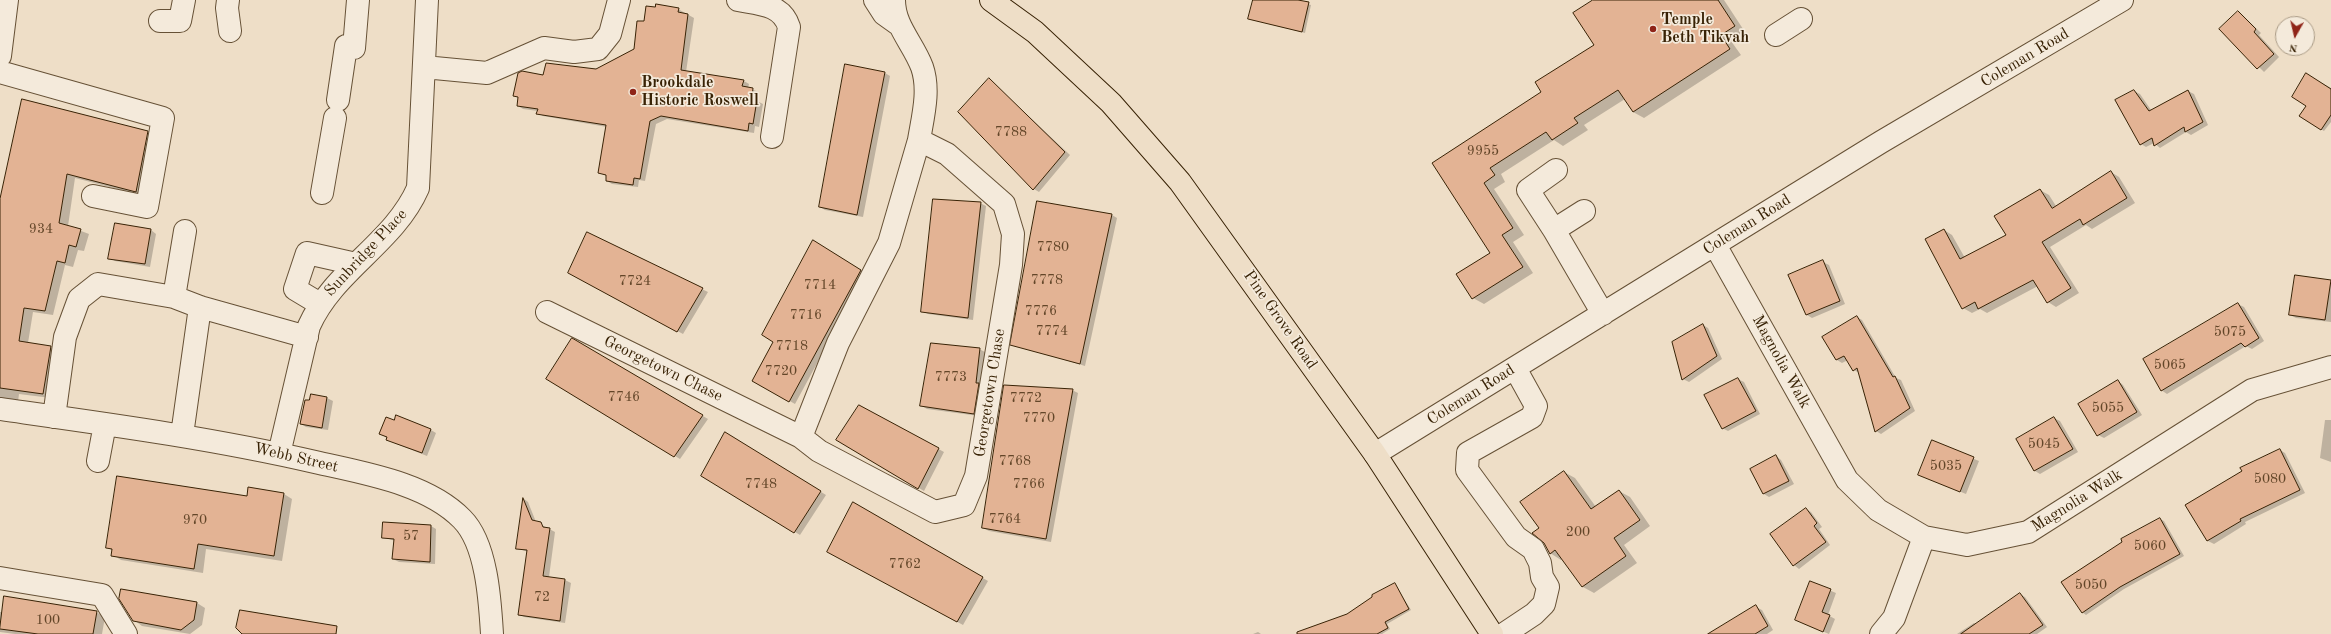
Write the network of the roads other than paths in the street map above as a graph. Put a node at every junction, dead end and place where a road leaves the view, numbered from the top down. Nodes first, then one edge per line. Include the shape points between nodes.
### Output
1 (7, 0) edge
2 (184, 0) edge
3 (228, 0) edge
4 (358, 0) edge
5 (426, 0) edge
6 (619, 0) edge
7 (738, 0) edge
8 (875, 0) edge
9 (894, 0) edge
10 (991, 0) edge
11 (2122, 0) edge
12 (1801, 19) dead end
13 (160, 21) dead end
14 (898, 24) junction
15 (230, 31) dead end
16 (1776, 35) dead end
17 (0, 56) edge
18 (424, 67) junction
19 (0, 72) edge
20 (772, 138) dead end
21 (919, 140) junction
22 (1556, 170) dead end
23 (322, 193) dead end
24 (93, 196) dead end
25 (1584, 211) dead end
26 (1554, 230) junction
27 (185, 231) dead end
28 (1715, 245) junction
29 (356, 264) junction
30 (174, 297) junction
31 (320, 304) junction
32 (200, 307) junction
33 (547, 312) dead end
34 (1603, 314) junction
35 (307, 337) junction
36 (2331, 367) edge
37 (1515, 368) junction
38 (0, 410) edge
39 (54, 417) junction
40 (105, 424) junction
41 (182, 435) junction
42 (801, 437) junction
43 (279, 454) junction
44 (1375, 454) junction
45 (98, 461) dead end
46 (1924, 537) junction
47 (0, 578) edge
48 (126, 634) edge
49 (492, 634) edge
50 (1492, 634) edge
51 (1504, 634) edge
52 (1881, 634) edge

1 - 17 street
2 - 13 street via 180,21
3 - 15 street
4 - 23 street
5 - 18 street, Sunbridge Place
6 - 18 street via 610,34 598,49 574,52 544,48 487,73
7 - 20 street via 771,6 786,18 789,28
8 - 14 street via 884,14
9 - 14 street
10 - 44 main road, Pine Grove Road via 1035,32 1111,103 1180,182
11 - 28 street, Coleman Road via 1881,142
12 - 16 street
14 - 21 street via 917,57 926,89
18 - 29 street, Sunbridge Place via 418,188 411,205 398,222
19 - 24 street via 163,118 147,207
21 - 42 street via 889,243 838,343
21 - 42 street, Georgetown Chase via 947,154 1004,204 1013,234 1012,265 976,476 964,505 935,512 819,452
22 - 26 street via 1528,190
25 - 26 street
26 - 34 street
27 - 30 street
28 - 34 street, Coleman Road
28 - 46 street, Magnolia Walk via 1847,480 1878,510
29 - 31 street, Sunbridge Place via 328,292
29 - 31 street via 307,253 295,289
30 - 32 street
30 - 39 street via 98,284 79,299 65,337
31 - 35 street, Sunbridge Place
32 - 35 street
32 - 41 street
33 - 42 street, Georgetown Chase
34 - 37 street, Coleman Road
35 - 43 street, Sunbridge Place
36 - 46 street, Magnolia Walk via 2252,390 2028,532 1967,545
37 - 44 street, Coleman Road
37 - 51 street via 1536,406 1532,417 1468,452 1466,462 1467,470 1516,537 1533,549 1548,587 1544,604
38 - 39 street, Webb Street
39 - 40 street, Webb Street
40 - 41 street, Webb Street
40 - 45 street
41 - 43 street, Webb Street
43 - 49 street, Webb Street via 380,477 440,500 463,520 477,544 489,593
44 - 50 main road, Pine Grove Road
46 - 52 street via 1894,618
47 - 48 street via 102,595

